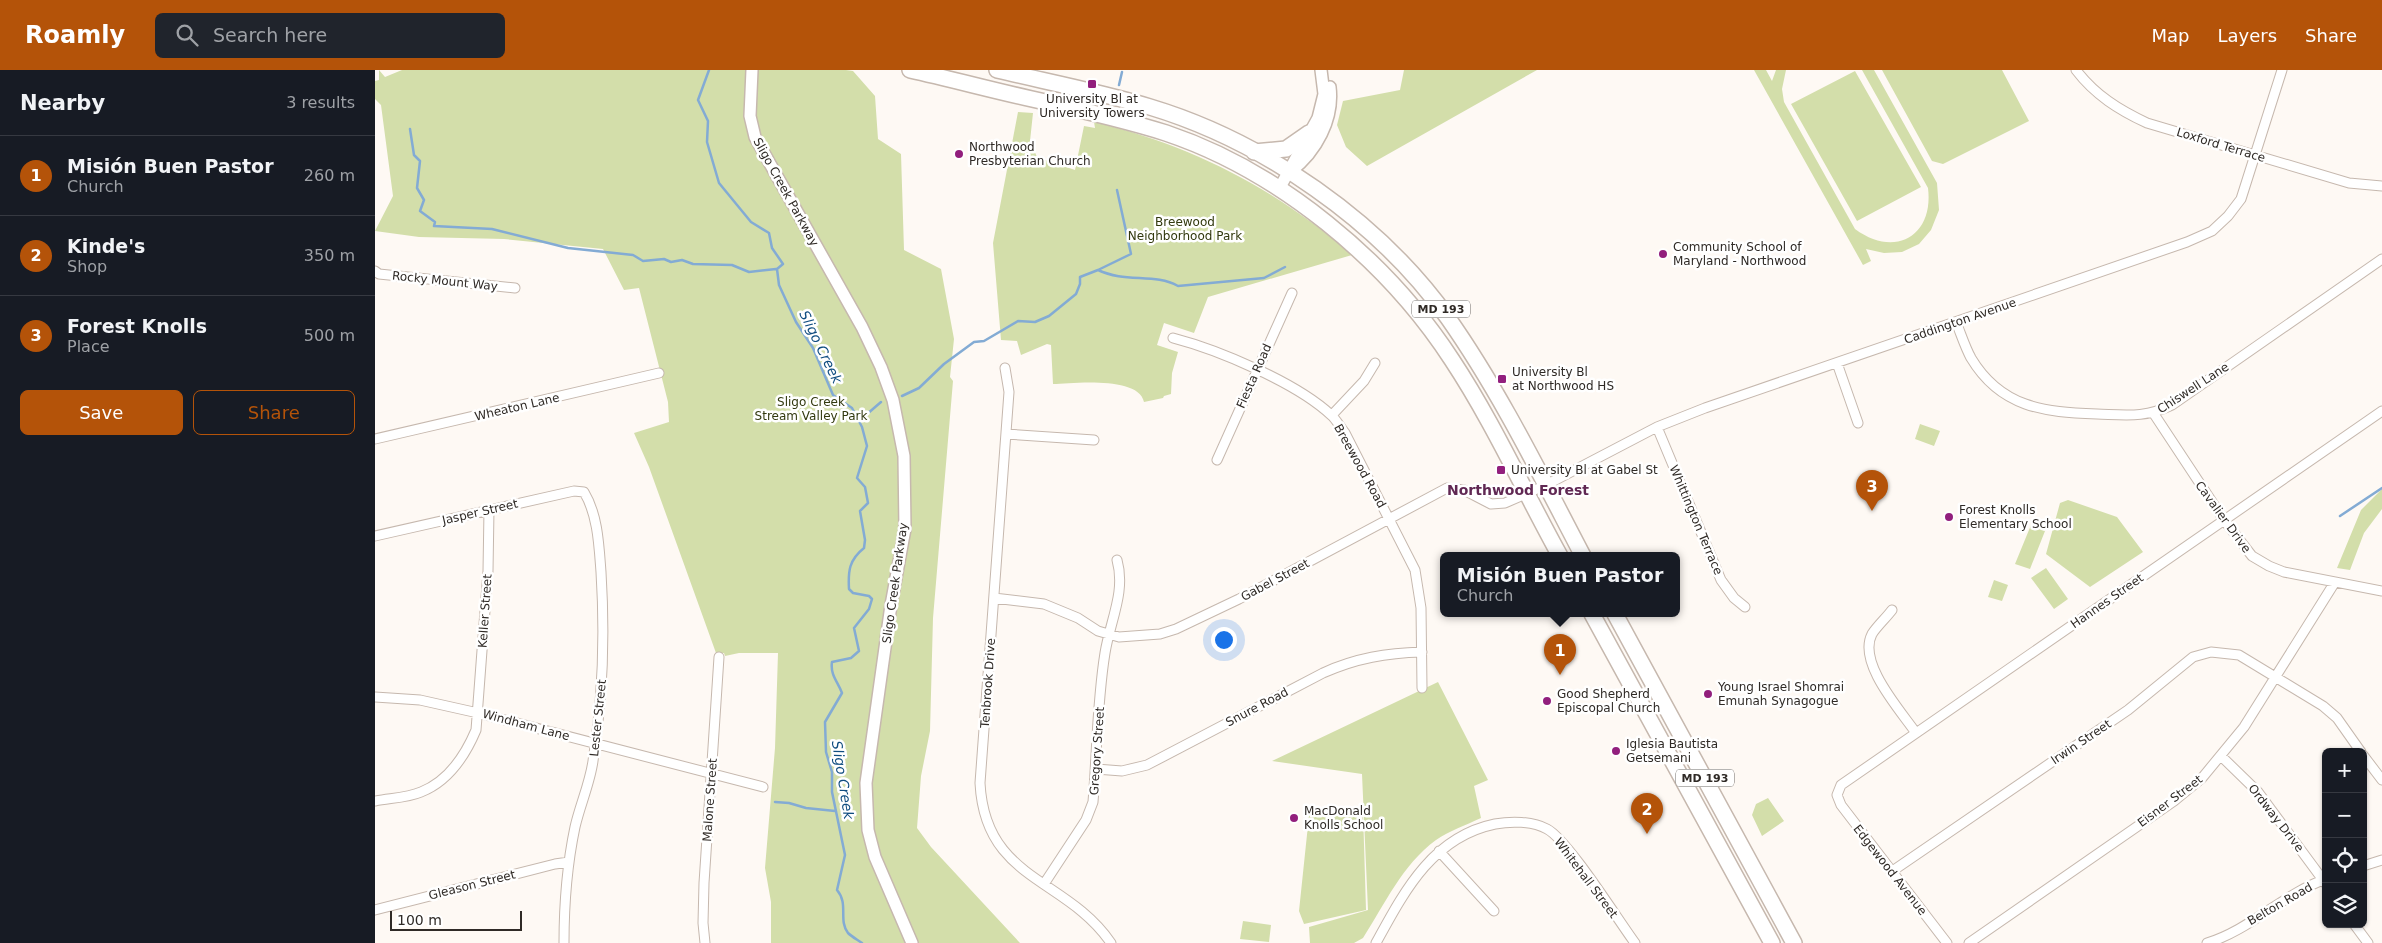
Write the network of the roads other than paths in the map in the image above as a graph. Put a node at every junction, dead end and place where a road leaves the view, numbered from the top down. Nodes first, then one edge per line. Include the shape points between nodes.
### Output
1 (752, 70) edge
2 (910, 70) edge
3 (997, 70) edge
4 (1321, 70) edge
5 (1328, 70) edge
6 (2076, 70) edge
7 (2281, 70) edge
8 (1309, 132) junction
9 (1253, 152) junction
10 (2256, 156) junction
11 (1290, 172) junction
12 (2382, 186) edge
13 (1279, 189) junction
14 (1344, 237) junction
15 (2382, 259) edge
16 (375, 271) edge
17 (515, 288) dead end
18 (1292, 293) dead end
19 (1427, 294) junction
20 (1446, 316) junction
21 (1956, 322) junction
22 (1173, 338) dead end
23 (1375, 363) dead end
24 (1837, 363) junction
25 (1005, 368) dead end
26 (1257, 371) junction
27 (659, 373) dead end
28 (1472, 392) junction
29 (2382, 411) edge
30 (2153, 414) junction
31 (1332, 415) junction
32 (1858, 423) dead end
33 (1657, 427) junction
34 (1006, 434) junction
35 (375, 439) edge
36 (1094, 440) dead end
37 (1217, 460) dead end
38 (1546, 485) junction
39 (584, 492) joint
40 (1526, 493) junction
41 (489, 510) junction
42 (1389, 518) junction
43 (2224, 520) junction
44 (375, 536) edge
45 (1558, 552) edge
46 (1581, 552) edge
47 (1117, 560) dead end
48 (2335, 582) junction
49 (2382, 591) edge
50 (994, 598) junction
51 (1745, 607) dead end
52 (1892, 610) dead end
53 (1594, 617) edge
54 (1617, 617) edge
55 (1109, 634) junction
56 (1422, 652) junction
57 (719, 658) dead end
58 (2276, 677) junction
59 (1422, 688) dead end
60 (1659, 694) junction
61 (375, 697) edge
62 (1641, 704) junction
63 (478, 713) junction
64 (1916, 733) junction
65 (595, 744) junction
66 (2358, 748) edge
67 (2221, 756) junction
68 (2367, 760) edge
69 (1096, 769) junction
70 (712, 774) junction
71 (2382, 780) edge
72 (763, 787) dead end
73 (1837, 795) joint
74 (375, 801) edge
75 (1439, 852) junction
76 (2382, 860) edge
77 (569, 862) junction
78 (2367, 865) edge
79 (1891, 872) junction
80 (2322, 877) edge
81 (2322, 882) edge
82 (1044, 884) junction
83 (375, 910) edge
84 (1494, 911) dead end
85 (2357, 928) edge
86 (564, 943) edge
87 (705, 943) edge
88 (912, 943) edge
89 (1111, 943) edge
90 (1376, 943) edge
91 (1635, 943) edge
92 (1772, 943) edge
93 (1794, 943) edge
94 (1947, 943) edge
95 (1969, 943) edge
96 (2207, 943) edge
97 (2368, 943) edge

1 - 88 street, Sligo Creek Parkway via 750,116 755,137 878,359 893,400 904,456 905,529 866,783 867,830 875,857
2 - 13 main road, MD 193 via 1103,115 1167,134 1208,151
3 - 9 main road, MD 193 via 1151,107 1219,134
4 - 8 street via 1324,94 1318,118
5 - 11 street via 1329,119 1300,164
6 - 10 street, Loxford Terrace via 2099,95 2123,112 2147,123
7 - 10 street, Caddington Avenue
8 - 9 main road via 1286,149
8 - 11 street
9 - 11 main road, MD 193
10 - 12 street, Loxford Terrace via 2349,183
10 - 21 street, Caddington Avenue via 2241,199 2212,231
11 - 13 street
11 - 19 main road, MD 193 via 1352,216
13 - 14 main road, MD 193
14 - 19 main road via 1360,239 1413,291 1419,295
14 - 28 main road, MD 193 via 1393,284 1424,320
15 - 30 street, Chiswell Lane via 2172,405
16 - 17 street, Rocky Mount Way
18 - 26 street, Fiesta Road
19 - 20 main road, MD 193
20 - 28 main road via 1445,328 1463,357
20 - 38 main road, MD 193 via 1474,357
21 - 24 street, Caddington Avenue
21 - 30 street, Chiswell Lane via 1970,357 1987,380 2003,394 2027,406 2059,413
22 - 26 street, Breewood Road
23 - 31 street via 1365,381
24 - 32 street
24 - 33 street, Caddington Avenue
25 - 34 street, Tenbrook Drive via 1009,392
26 - 31 street, Breewood Road via 1304,394
26 - 37 street, Fiesta Road
27 - 35 street, Wheaton Lane
28 - 40 main road, MD 193
29 - 43 street, Hannes Street
30 - 43 street, Cavalier Drive
31 - 42 street, Breewood Road via 1345,433
33 - 38 street, Caddington Avenue
33 - 51 street, Whittington Terrace via 1721,580
34 - 36 street
34 - 50 street, Tenbrook Drive
38 - 40 street, Gabel Street
38 - 46 main road, MD 193
39 - 41 street, Jasper Street via 574,491
39 - 65 street, Lester Street via 598,536 604,619 603,682
40 - 42 street, Gabel Street via 1498,504 1464,490 1447,488
40 - 45 main road, MD 193
41 - 44 street, Jasper Street
41 - 63 street, Keller Street
42 - 55 street, Gabel Street via 1176,630 1138,637
42 - 56 street, Breewood Road via 1411,559 1419,585
43 - 48 street, Cavalier Drive via 2244,548 2269,566
43 - 64 street, Hannes Street
47 - 55 street, Gregory Street via 1121,576
48 - 49 street, Cavalier Drive
48 - 58 street, Eisner Street
50 - 55 street, Gabel Street via 1044,604
50 - 82 street, Tenbrook Drive via 981,802 994,839 1009,859
52 - 64 street via 1872,634 1870,662
53 - 62 main road, MD 193
54 - 60 main road, MD 193
55 - 69 street, Gregory Street
56 - 59 street, Breewood Road
56 - 69 street, Snure Road via 1378,655 1351,661 1147,765 1122,771
57 - 70 street, Malone Street
58 - 66 street, Irwin Street via 2337,718
58 - 67 street, Eisner Street
58 - 79 street, Irwin Street via 2239,655 2211,652 2193,658 2128,710
60 - 62 main road
60 - 93 main road, MD 193
61 - 63 street, Windham Lane via 420,700
62 - 92 main road, MD 193
63 - 65 street, Windham Lane
63 - 74 street, Keller Street via 476,730 466,754 445,777 420,793
64 - 73 street, Hannes Street via 1841,785
65 - 70 street, Windham Lane
65 - 77 street, Lester Street
67 - 80 street, Ordway Drive via 2258,792
67 - 95 street, Eisner Street via 2202,778 2174,801
68 - 71 street, Irwin Street
69 - 82 street, Gregory Street via 1093,802 1086,820
70 - 72 street, Windham Lane
70 - 87 street, Malone Street via 704,883
73 - 79 street, Edgewood Avenue
75 - 84 street
75 - 90 street, Whitehall Street via 1406,888
75 - 91 street, Whitehall Street via 1461,836 1499,823 1527,823 1547,829 1563,844
76 - 78 street
77 - 83 street, Gleason Street
77 - 86 street, Lester Street
79 - 94 street, Edgewood Avenue
81 - 96 street, Belton Road via 2285,898 2230,934
82 - 89 street, Tenbrook Drive via 1092,919
85 - 97 street

